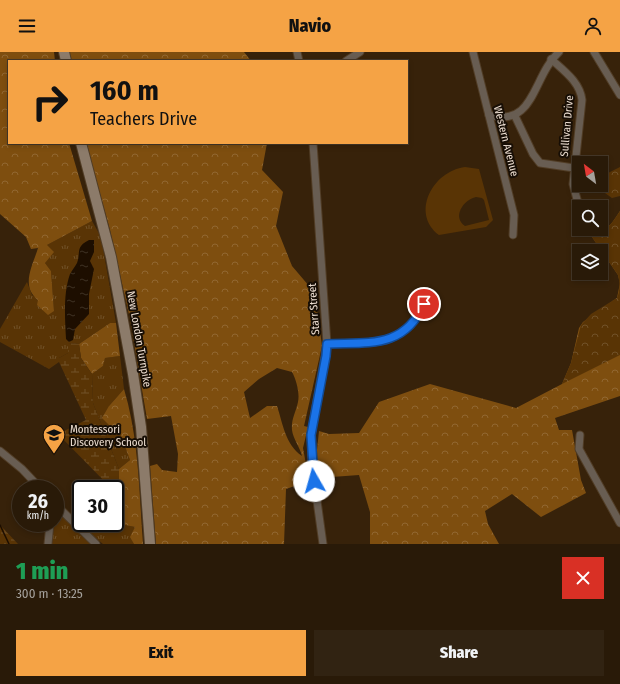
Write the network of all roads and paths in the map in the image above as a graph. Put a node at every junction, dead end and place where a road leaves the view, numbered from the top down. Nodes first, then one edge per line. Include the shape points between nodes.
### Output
1 (360, 52) edge
2 (473, 52) edge
3 (559, 52) edge
4 (594, 52) edge
5 (551, 59) junction
6 (348, 60) edge
7 (620, 95) edge
8 (489, 115) junction
9 (515, 116) junction
10 (81, 144) edge
11 (313, 144) edge
12 (575, 156) edge
13 (572, 168) edge
14 (513, 235) dead end
15 (424, 304) dead end
16 (327, 344) junction
17 (580, 435) dead end
18 (0, 451) edge
19 (32, 480) edge
20 (64, 514) edge
21 (620, 523) edge
22 (49, 532) edge
23 (48, 544) edge
24 (96, 544) edge
25 (150, 544) edge
26 (323, 544) edge

1 - 6 street
2 - 8 street, Western Avenue
3 - 5 street
4 - 7 street
5 - 9 street via 525,109
5 - 12 street, Sullivan Drive via 581,90
8 - 9 street via 498,118
8 - 14 street, Western Avenue via 514,215
9 - 13 street via 540,163
10 - 25 main road, New London Turnpike via 106,237 133,374 141,428
11 - 16 street, Starr Street
15 - 16 street via 413,324 394,338 379,342
16 - 26 street, Starr Street via 311,435 312,465
17 - 21 street via 579,449
18 - 19 street
20 - 24 street
22 - 23 street

